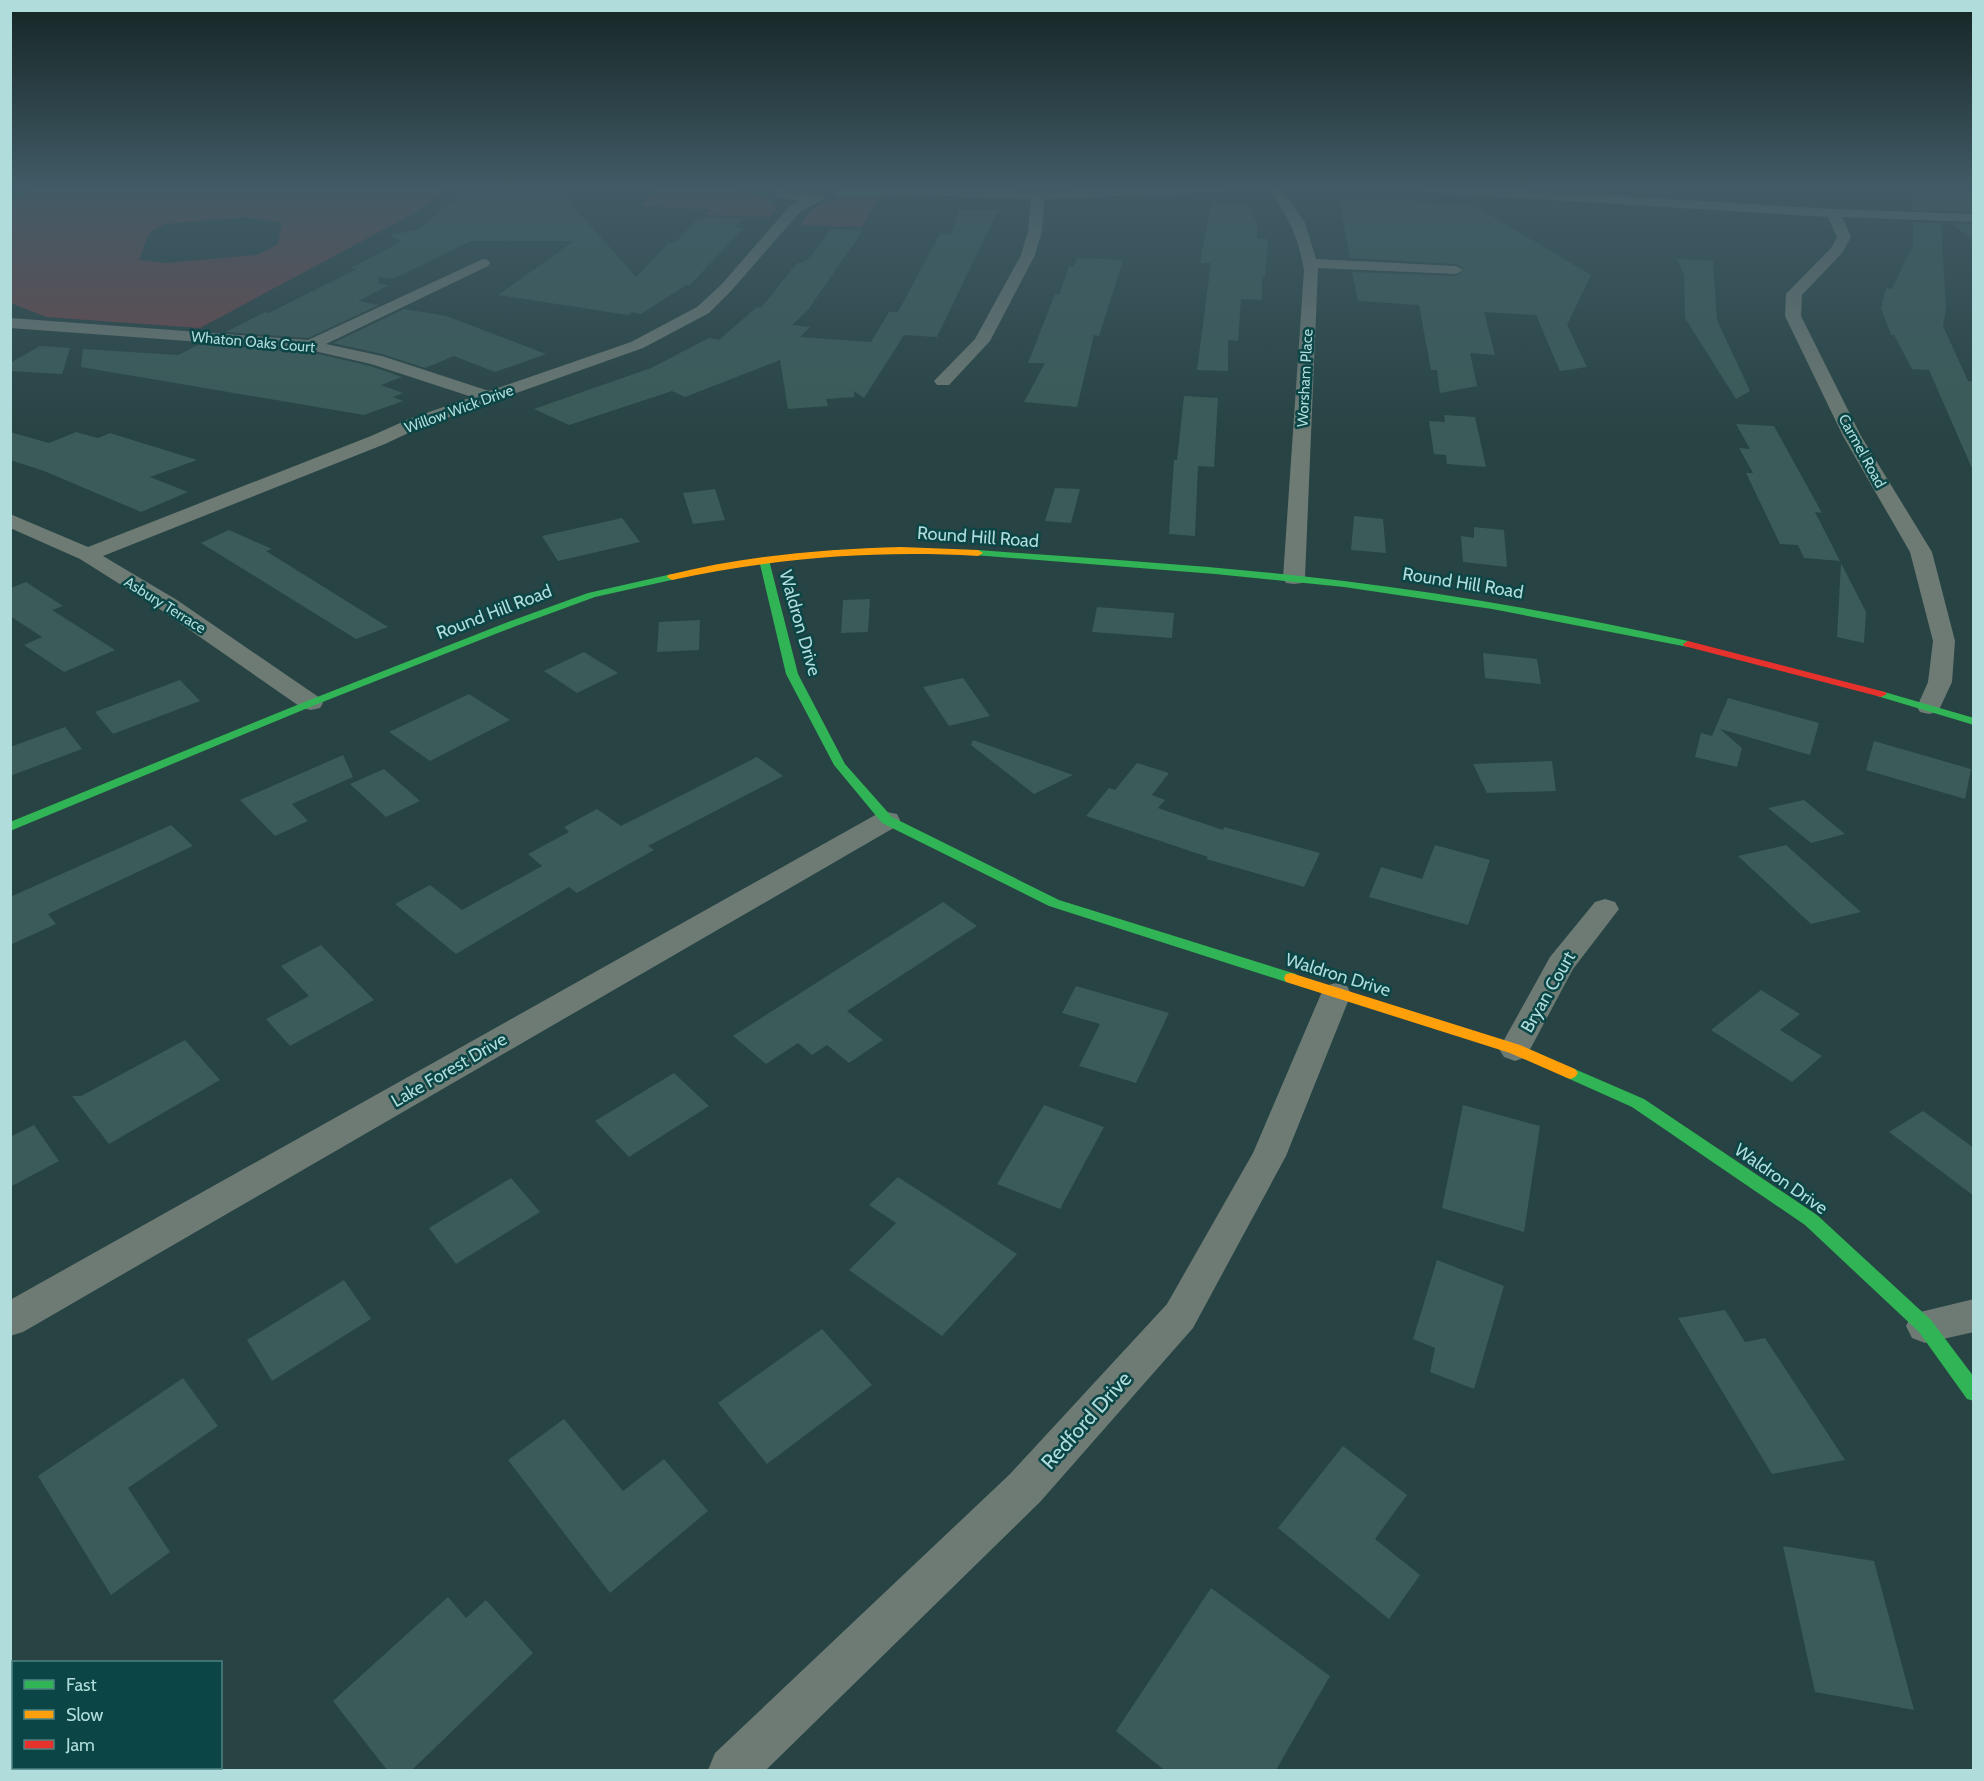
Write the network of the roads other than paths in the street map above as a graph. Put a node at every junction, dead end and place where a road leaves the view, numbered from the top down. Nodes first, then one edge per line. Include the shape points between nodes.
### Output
1 (468, 270) edge
2 (737, 270) edge
3 (1020, 270) edge
4 (1310, 270) edge
5 (1817, 270) edge
6 (10, 323) edge
7 (310, 345) junction
8 (943, 381) dead end
9 (489, 397) junction
10 (10, 520) edge
11 (87, 555) junction
12 (764, 560) junction
13 (1294, 578) junction
14 (311, 702) junction
15 (1929, 707) junction
16 (1974, 722) edge
17 (887, 820) junction
18 (10, 827) edge
19 (1605, 909) dead end
20 (1336, 994) junction
21 (1515, 1049) junction
22 (1974, 1315) edge
23 (10, 1320) edge
24 (1924, 1326) junction
25 (1974, 1393) edge
26 (732, 1770) edge

1 - 7 street
2 - 9 street, Willow Wick Drive via 726,288 703,310 637,345
3 - 8 street via 982,341
4 - 13 street, Worsham Place
5 - 15 street, Carmel Road via 1794,294 1793,316 1852,436 1921,552 1944,641 1940,682
6 - 7 street, Whaton Oaks Court
7 - 9 street, Whaton Oaks Court via 376,360
9 - 11 street, Willow Wick Drive
10 - 11 street, Asbury Terrace
11 - 14 street, Asbury Terrace via 170,605
12 - 13 street, Round Hill Road via 925,549
12 - 14 street, Round Hill Road via 592,595
12 - 17 street, Waldron Drive via 792,674 840,765
13 - 15 street, Round Hill Road via 1440,596 1582,620 1717,650
14 - 18 street, Round Hill Road
15 - 16 street, Round Hill Road
17 - 20 street, Waldron Drive via 1054,903
17 - 23 street, Lake Forest Drive
19 - 21 street, Bryan Court via 1561,964
20 - 21 street, Waldron Drive
20 - 26 street, Redford Drive via 1269,1156 1180,1316 1025,1488
21 - 24 street, Waldron Drive via 1638,1103 1811,1220
22 - 24 street
24 - 25 street, Waldron Drive

